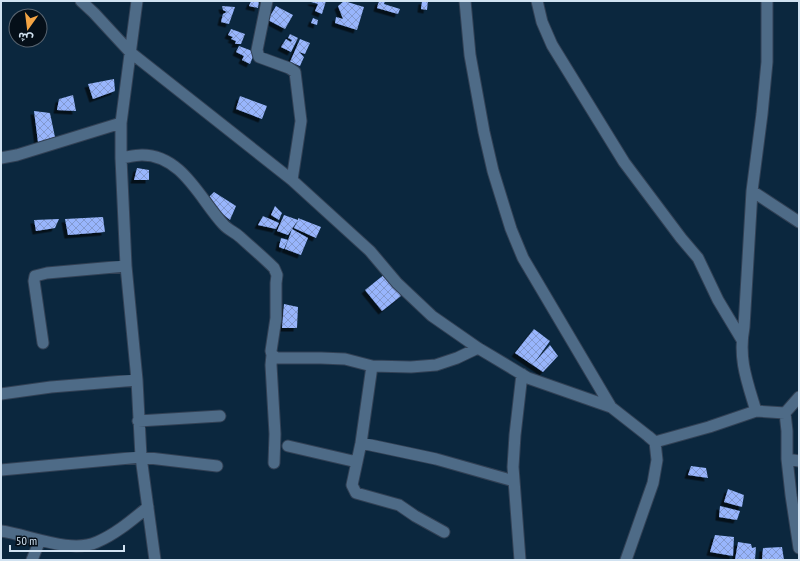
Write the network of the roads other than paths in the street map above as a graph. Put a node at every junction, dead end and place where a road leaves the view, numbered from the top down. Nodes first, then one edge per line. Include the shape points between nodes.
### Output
1 (81, 1) edge
2 (138, 1) edge
3 (267, 1) edge
4 (465, 1) edge
5 (537, 1) edge
6 (767, 1) edge
7 (130, 52) junction
8 (121, 123) junction
9 (1, 158) edge
10 (121, 158) junction
11 (292, 180) junction
12 (752, 191) junction
13 (799, 222) edge
14 (126, 266) junction
15 (742, 340) junction
16 (43, 343) dead end
17 (478, 348) junction
18 (272, 355) junction
19 (372, 366) junction
20 (522, 374) junction
21 (137, 380) junction
22 (1, 394) edge
23 (799, 397) edge
24 (611, 407) junction
25 (756, 412) junction
26 (785, 413) junction
27 (220, 416) dead end
28 (138, 421) junction
29 (655, 442) junction
30 (361, 443) junction
31 (288, 446) dead end
32 (141, 457) junction
33 (787, 459) junction
34 (799, 461) edge
35 (357, 462) junction
36 (274, 463) dead end
37 (217, 466) dead end
38 (1, 470) edge
39 (514, 481) junction
40 (148, 508) junction
41 (1, 531) edge
42 (444, 532) dead end
43 (798, 532) edge
44 (40, 540) junction
45 (799, 548) edge
46 (32, 560) edge
47 (155, 560) edge
48 (520, 560) edge
49 (626, 560) edge

1 - 7 street
2 - 7 street
3 - 11 street via 257,50 260,57 295,72 301,120
4 - 24 street via 470,55 484,132 511,229 523,258
5 - 15 street via 542,22 556,52 624,162 698,258 718,300
6 - 12 street via 762,114
7 - 8 street
7 - 11 street
8 - 9 street
8 - 10 street
10 - 14 street
10 - 18 street via 149,155 173,165 190,181 224,226 274,268 277,275
11 - 17 street via 370,251 397,283 432,316
12 - 13 street
12 - 15 street
14 - 16 street via 35,276
14 - 21 street
15 - 25 street via 743,368
17 - 19 street via 436,365
17 - 20 street
18 - 19 street via 282,359 345,359
18 - 36 street
19 - 30 street
20 - 24 street
20 - 39 street via 515,435
21 - 22 street
21 - 28 street
23 - 26 street
24 - 29 street
25 - 26 street
25 - 29 street
26 - 33 street
27 - 28 street
28 - 32 street
29 - 49 street via 658,460 653,483
30 - 35 street
30 - 39 street via 436,458
31 - 35 street
32 - 37 street
32 - 38 street
32 - 40 street
33 - 34 street
33 - 43 street
35 - 42 street via 352,485 356,493 399,506
39 - 48 street
40 - 44 street via 96,543 69,546
40 - 47 street
41 - 44 street
43 - 45 street
44 - 46 street

